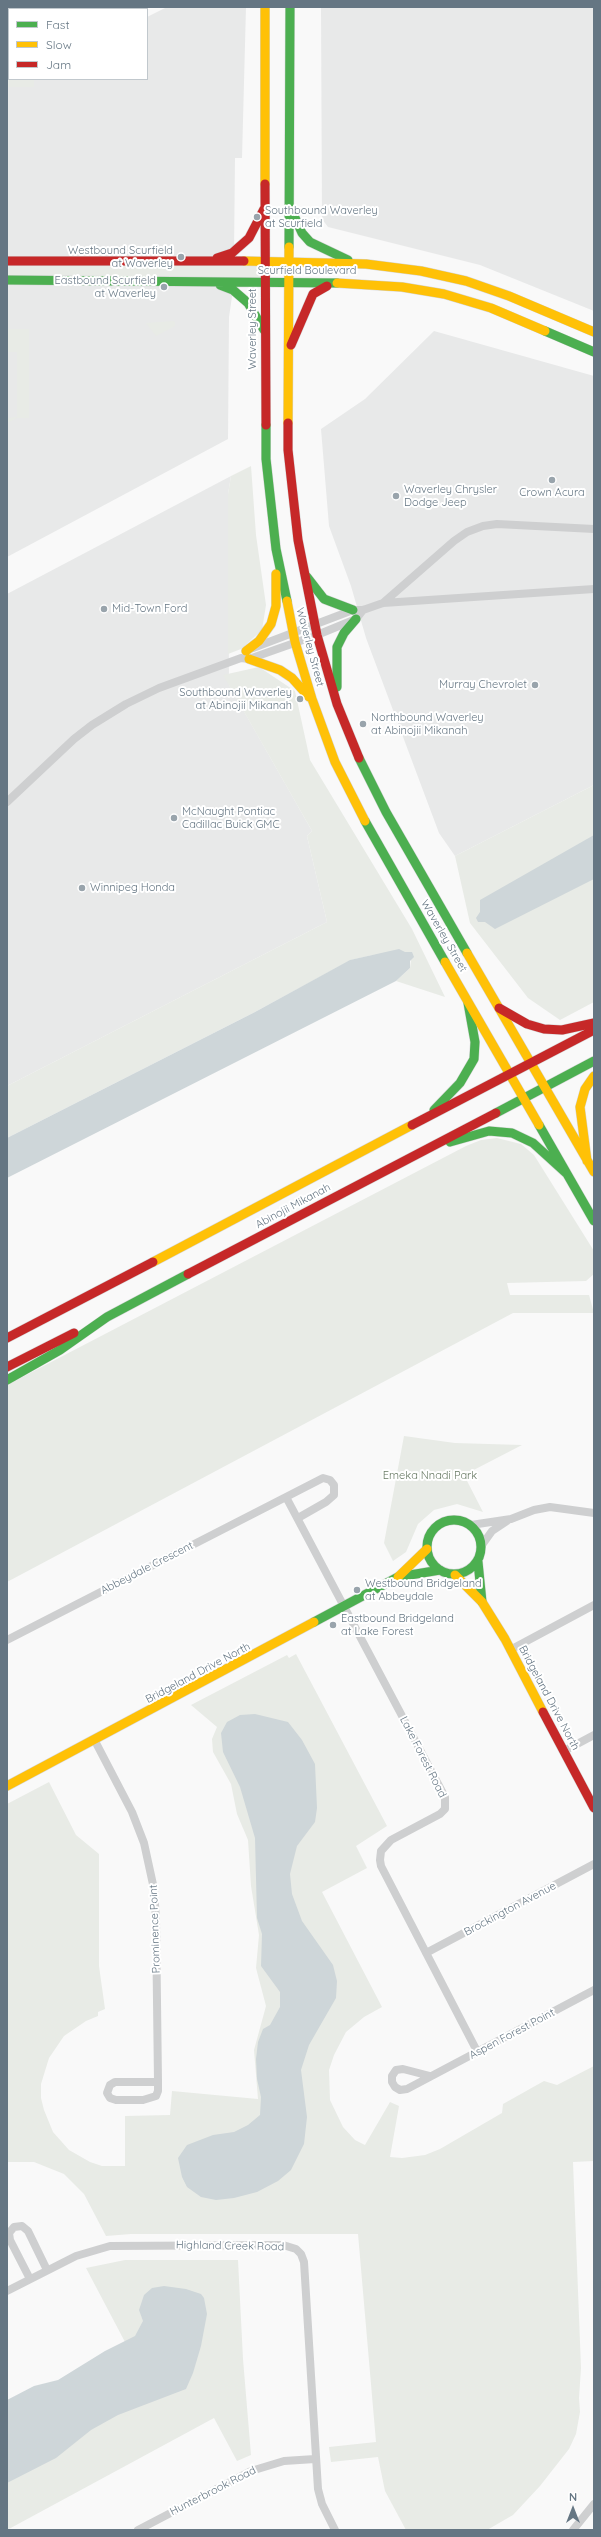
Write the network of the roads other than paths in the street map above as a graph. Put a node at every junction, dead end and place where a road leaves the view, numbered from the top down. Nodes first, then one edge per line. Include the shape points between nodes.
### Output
1 (265, 7) edge
2 (290, 7) edge
3 (290, 203) junction
4 (266, 204) junction
5 (7, 261) edge
6 (209, 261) junction
7 (265, 261) junction
8 (290, 261) junction
9 (366, 264) junction
10 (7, 280) edge
11 (212, 282) junction
12 (265, 283) junction
13 (290, 283) junction
14 (334, 284) junction
15 (594, 332) edge
16 (265, 334) junction
17 (594, 352) edge
18 (288, 354) junction
19 (594, 529) edge
20 (276, 550) junction
21 (304, 574) junction
22 (594, 589) edge
23 (383, 603) junction
24 (354, 615) junction
25 (315, 625) junction
26 (293, 633) junction
27 (317, 635) junction
28 (295, 642) junction
29 (245, 656) junction
30 (312, 699) junction
31 (338, 704) junction
32 (7, 802) edge
33 (468, 1003) junction
34 (499, 1008) junction
35 (594, 1023) edge
36 (594, 1030) edge
37 (594, 1061) edge
38 (530, 1063) junction
39 (509, 1074) junction
40 (594, 1076) edge
41 (545, 1087) junction
42 (523, 1098) junction
43 (424, 1119) junction
44 (435, 1145) junction
45 (587, 1161) junction
46 (594, 1172) edge
47 (566, 1173) junction
48 (594, 1221) edge
49 (107, 1317) junction
50 (7, 1329) edge
51 (24, 1329) junction
52 (7, 1338) edge
53 (7, 1367) edge
54 (7, 1380) edge
55 (286, 1497) junction
56 (594, 1513) edge
57 (298, 1518) junction
58 (511, 1519) junction
59 (470, 1525) junction
60 (482, 1545) junction
61 (427, 1548) junction
62 (478, 1562) junction
63 (440, 1570) junction
64 (455, 1574) junction
65 (398, 1578) junction
66 (482, 1602) junction
67 (594, 1605) edge
68 (345, 1607) junction
69 (7, 1640) edge
70 (510, 1650) junction
71 (594, 1734) edge
72 (95, 1741) junction
73 (564, 1751) junction
74 (7, 1786) edge
75 (594, 1808) edge
76 (594, 1864) edge
77 (426, 1953) junction
78 (594, 1990) edge
79 (478, 2053) junction
80 (430, 2076) dead end
81 (158, 2082) junction
82 (47, 2270) junction
83 (30, 2279) junction
84 (7, 2291) edge
85 (315, 2459) junction
86 (594, 2504) edge
87 (138, 2530) edge
88 (335, 2530) edge
89 (573, 2530) edge

1 - 4 main road, Waverley Street
2 - 3 main road, Waverley Street
3 - 8 main road, Waverley Street
3 - 9 main road via 302,233 310,242 338,257
4 - 6 main road via 249,238 232,253
4 - 7 main road, Waverley Street
5 - 6 main road, Scurfield Boulevard
6 - 7 main road, Scurfield Boulevard
7 - 8 main road, Scurfield Boulevard
7 - 12 main road, Waverley Street
8 - 9 main road, Scurfield Boulevard
8 - 13 main road, Waverley Street
9 - 15 main road, Scurfield Boulevard via 421,271 466,281 535,306
10 - 11 main road, Scurfield Boulevard
11 - 12 main road, Scurfield Boulevard
11 - 16 main road via 233,290 248,303
12 - 13 main road, Scurfield Boulevard
12 - 16 main road, Waverley Street
13 - 14 main road, Scurfield Boulevard
13 - 18 main road, Waverley Street
14 - 17 main road, Scurfield Boulevard via 395,286 444,294 491,308
14 - 18 main road via 312,294
16 - 20 main road, Waverley Street via 266,466
18 - 21 main road, Waverley Street via 288,450
19 - 23 street via 497,524 483,526 467,532 454,541
20 - 26 main road, Waverley Street
20 - 29 main road via 276,606 271,624
21 - 24 main road via 324,599
21 - 25 main road, Waverley Street
22 - 23 street
23 - 24 street
24 - 25 street
24 - 27 street
24 - 31 main road via 337,647
25 - 26 street
25 - 27 main road, Waverley Street
26 - 28 main road, Waverley Street
26 - 29 street
27 - 28 street
27 - 31 main road, Waverley Street
28 - 29 street
28 - 30 main road, Waverley Street
29 - 30 main road via 280,670 292,678
29 - 32 street via 159,688 126,704 92,725
30 - 33 main road, Waverley Street via 335,762 356,806
31 - 34 main road, Waverley Street via 355,749 386,812
33 - 39 main road, Waverley Street
33 - 43 main road via 475,1047 471,1067 460,1083
34 - 35 main road via 527,1024 544,1029 562,1030
34 - 38 main road, Waverley Street
36 - 38 main road, Abinojii Mikanah
37 - 41 main road, Abinojii Mikanah
38 - 39 main road, Abinojii Mikanah
38 - 41 main road, Waverley Street
39 - 42 main road, Waverley Street
39 - 43 main road, Abinojii Mikanah
40 - 45 main road via 585,1089 580,1107
41 - 42 main road, Abinojii Mikanah
41 - 45 main road, Waverley Street
42 - 44 main road, Abinojii Mikanah
42 - 47 main road, Waverley Street
43 - 51 main road, Abinojii Mikanah
44 - 47 main road via 489,1131 512,1133 528,1139
44 - 49 main road, Abinojii Mikanah
45 - 46 main road, Waverley Street
47 - 48 main road, Waverley Street
49 - 53 main road
49 - 54 main road, Abinojii Mikanah via 60,1350
50 - 51 main road
51 - 52 main road, Abinojii Mikanah
55 - 57 street
55 - 57 street, Abbeydale Crescent via 323,1478 330,1480 334,1485 334,1495
55 - 69 street, Abbeydale Crescent
56 - 58 street via 550,1507
57 - 68 street
58 - 59 street
58 - 60 street via 492,1531
59 - 60 main road via 478,1534
59 - 61 main road via 456,1520 441,1523 430,1534
60 - 62 main road
61 - 63 main road via 428,1557
61 - 65 main road, Bridgeland Drive North
62 - 64 main road via 464,1573
62 - 66 main road, Bridgeland Drive North
63 - 64 main road
63 - 65 main road, Bridgeland Drive North
64 - 66 main road, Bridgeland Drive North
65 - 68 main road, Bridgeland Drive North
66 - 70 main road, Bridgeland Drive North
67 - 70 street
68 - 72 main road, Bridgeland Drive North
68 - 77 street, Lake Forest Road via 445,1797 445,1809 440,1814 391,1840 381,1851 381,1866
70 - 73 main road, Bridgeland Drive North
71 - 73 street
72 - 74 main road, Bridgeland Drive North
72 - 81 street, Prominence Point via 139,1828 152,1872 156,1920
73 - 75 main road, Bridgeland Drive North
76 - 77 street, Brockington Avenue
77 - 79 street, Lake Forest Road
78 - 79 street, Aspen Forest Point
79 - 80 street, Aspen Forest Point
81 - 81 street, Prominence Point via 158,2091 151,2098 116,2100 110,2098 107,2093 110,2085 115,2082
82 - 83 street, Highland Creek Road
82 - 83 street via 28,2231 22,2226 14,2227 9,2233 10,2240
82 - 85 street, Highland Creek Road via 76,2256 110,2246 283,2246 296,2249 304,2262
83 - 84 street, Highland Creek Road
85 - 87 street, Hunterbrook Road via 284,2461 251,2471
85 - 88 street, Highland Creek Road via 322,2504
86 - 89 street

